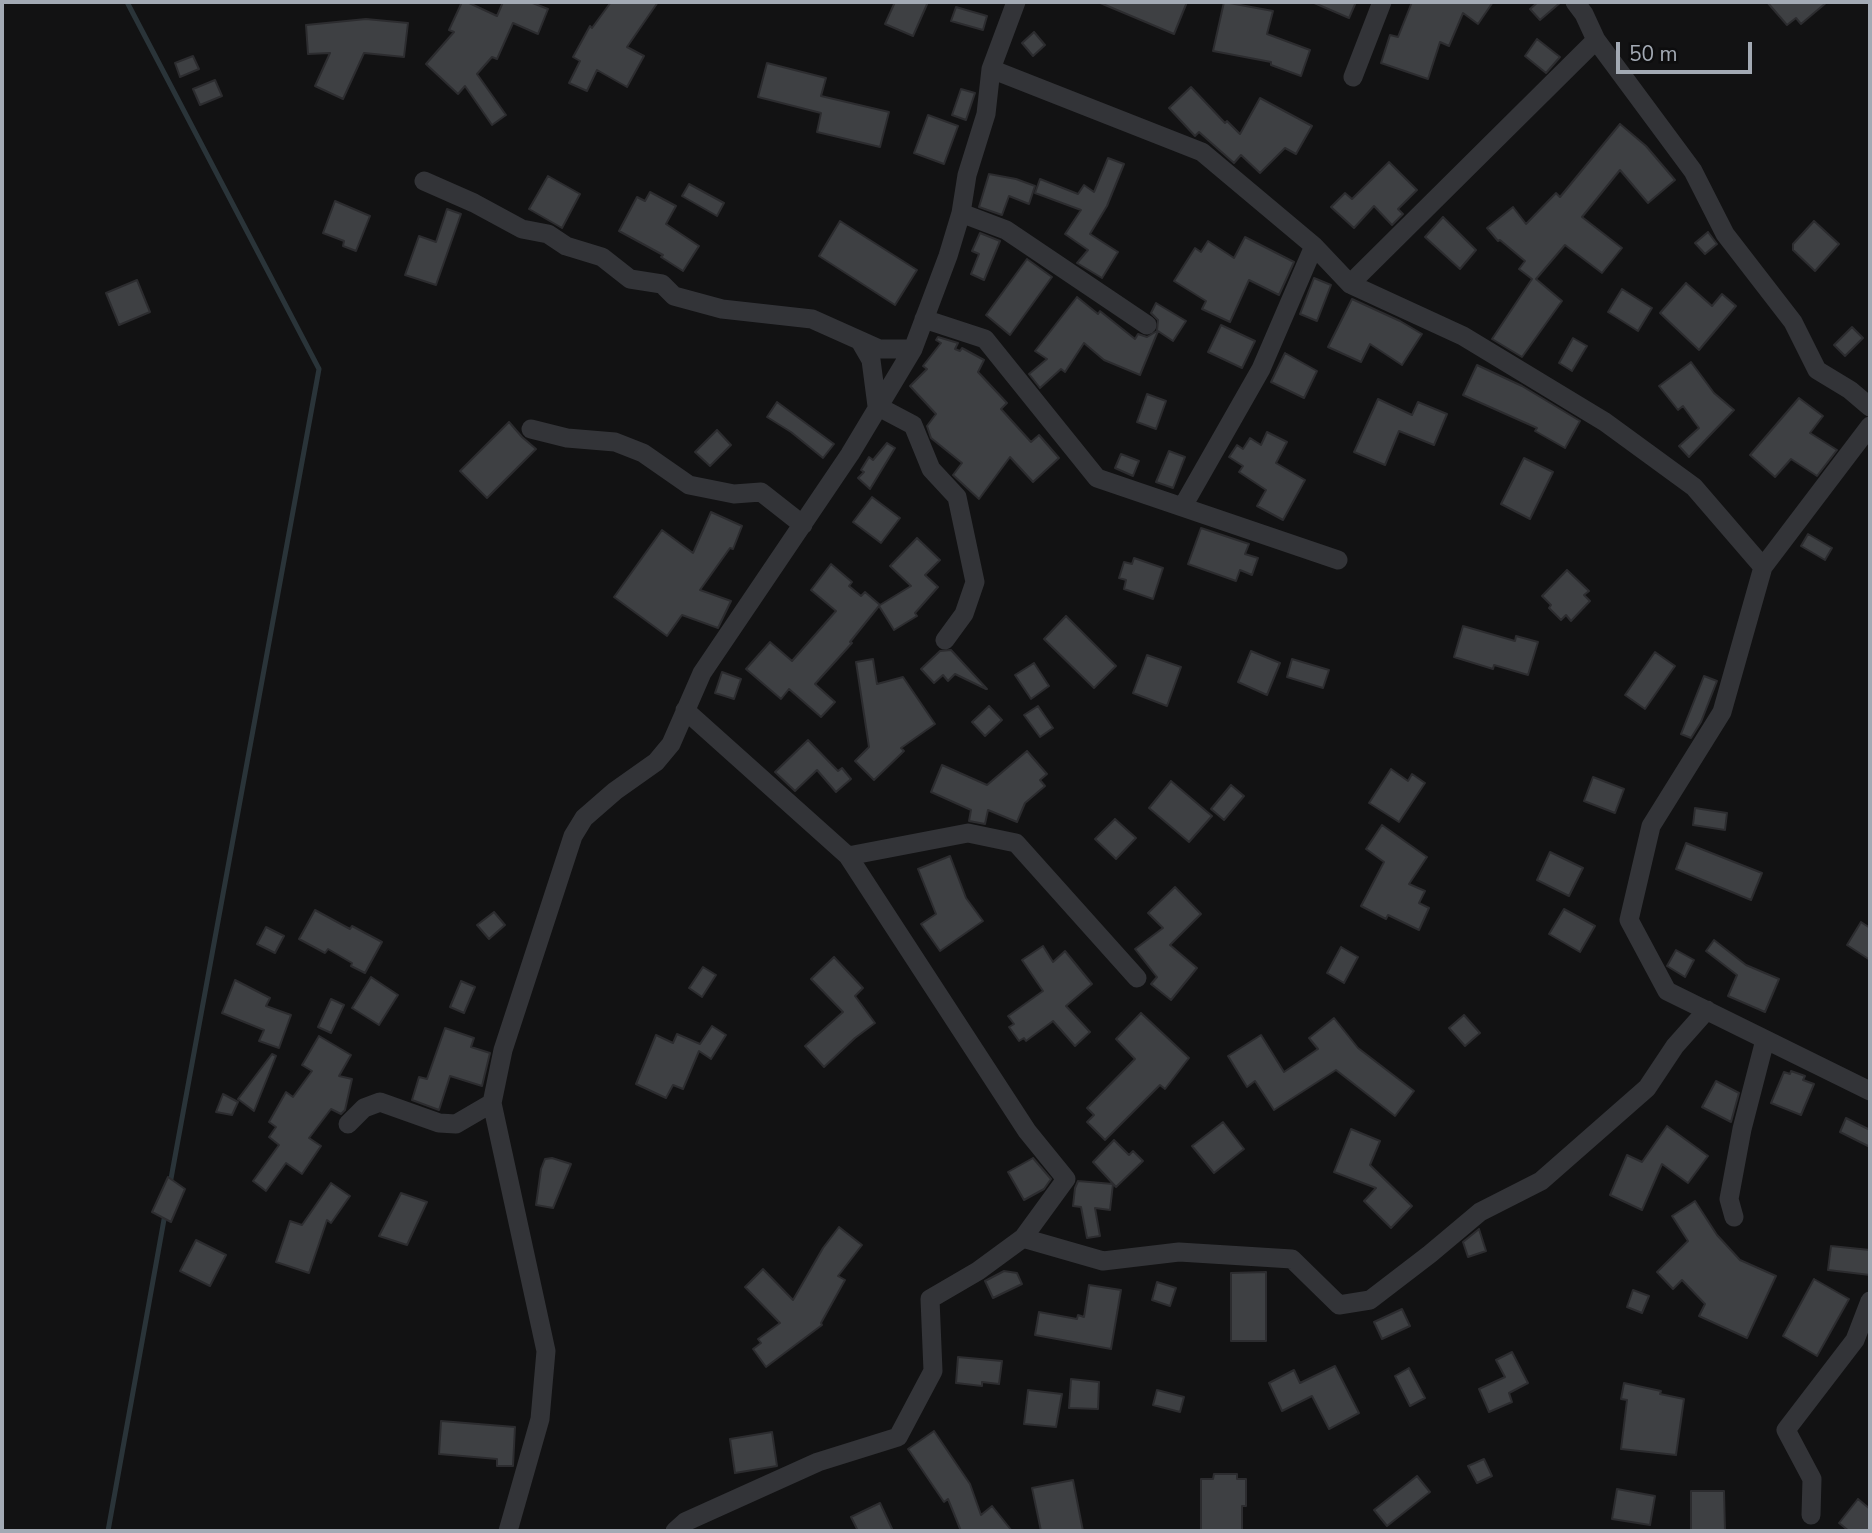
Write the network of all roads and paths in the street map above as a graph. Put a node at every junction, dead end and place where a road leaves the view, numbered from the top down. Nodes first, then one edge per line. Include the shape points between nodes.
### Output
1 (1382, 2) edge
2 (1575, 2) edge
3 (1010, 3) edge
4 (1595, 40) junction
5 (991, 69) junction
6 (1353, 78) dead end
7 (424, 181) dead end
8 (961, 213) junction
9 (1314, 246) junction
10 (1350, 284) junction
11 (924, 319) junction
12 (1147, 325) dead end
13 (860, 341) junction
14 (913, 349) junction
15 (877, 406) junction
16 (1870, 407) edge
17 (1870, 426) edge
18 (531, 429) dead end
19 (1183, 506) junction
20 (803, 525) junction
21 (1338, 559) dead end
22 (1763, 567) junction
23 (945, 640) dead end
24 (685, 710) junction
25 (848, 856) junction
26 (1137, 978) dead end
27 (1707, 1010) junction
28 (1765, 1040) junction
29 (1870, 1091) edge
30 (492, 1103) junction
31 (348, 1124) dead end
32 (1734, 1217) dead end
33 (1023, 1238) junction
34 (1870, 1301) edge
35 (1862, 1342) edge
36 (1811, 1515) dead end
37 (508, 1531) edge
38 (675, 1531) edge

1 - 6 street
2 - 4 street
3 - 5 street
4 - 10 street
4 - 16 street via 1693,171 1725,234 1793,322 1817,370
5 - 8 street via 986,114
5 - 9 street via 1202,152
7 - 13 street via 522,229 548,234 566,246 603,257 631,279 662,284 674,296 722,309 812,319
8 - 11 street
8 - 12 street via 1006,230
9 - 10 street
9 - 19 street via 1261,369
10 - 22 street via 1463,336 1605,422 1694,487
11 - 14 street
11 - 19 street via 985,339 1097,478
13 - 14 street via 879,349
13 - 15 street via 871,360
14 - 15 street
15 - 20 street
15 - 23 street via 913,425 931,469 957,498 975,582 964,614
17 - 22 street
18 - 20 street via 566,438 615,442 643,453 689,485 734,494 761,492
19 - 21 street
20 - 24 street via 702,673
22 - 27 street via 1722,712 1651,826 1629,920 1667,990
24 - 25 street
24 - 30 street via 671,744 656,762 584,818 573,835 503,1050
25 - 26 street via 968,833 1016,843
25 - 33 street via 1027,1131 1066,1179
27 - 28 street
27 - 33 street via 1647,1088 1541,1181 1480,1212 1370,1300 1339,1305 1292,1259 1179,1252 1102,1261
28 - 29 street
28 - 32 street via 1729,1199
30 - 31 street via 456,1124 439,1123 380,1102 364,1108
30 - 37 street via 546,1350 540,1419
33 - 38 street via 930,1299 933,1371 898,1437 818,1462 685,1522
34 - 35 street
35 - 36 street via 1786,1430 1812,1479

